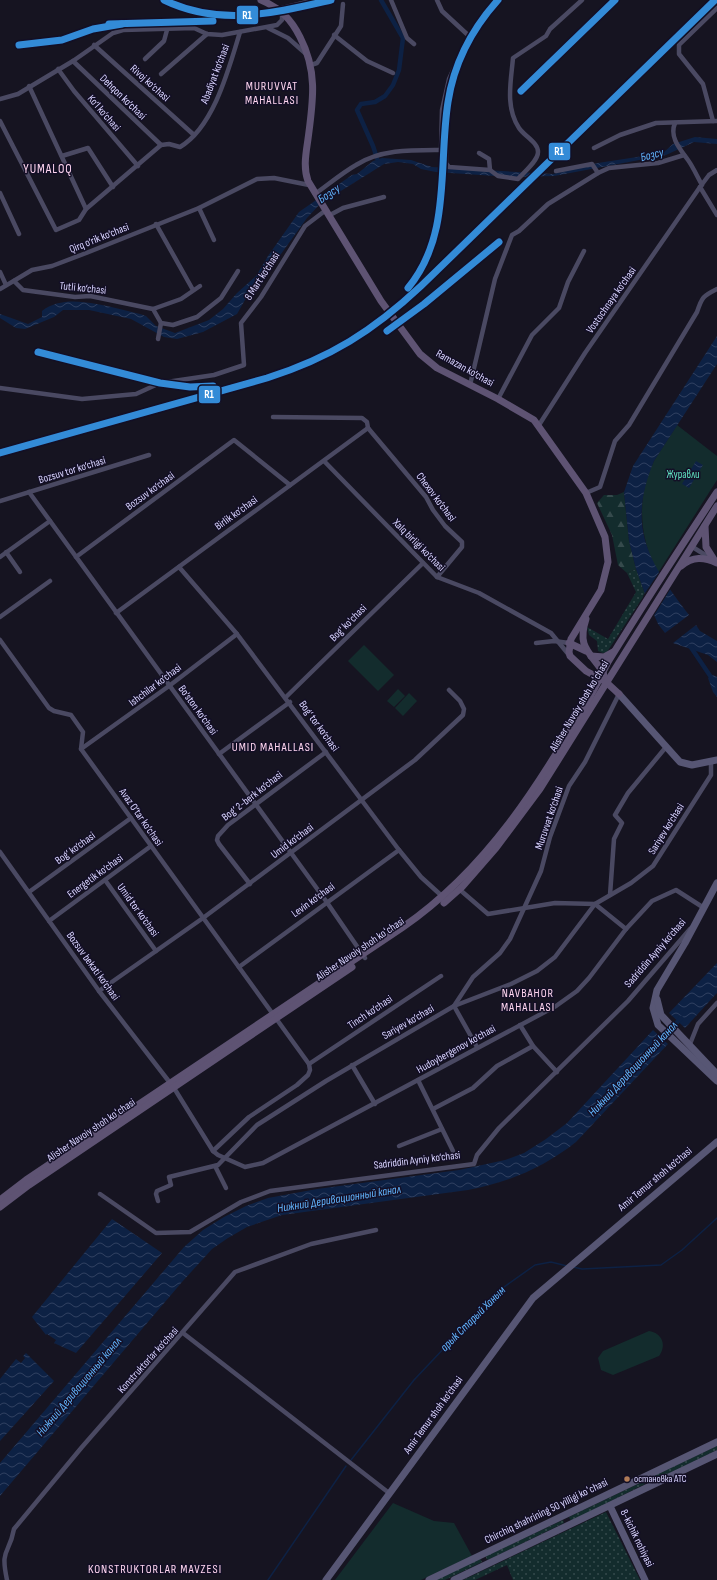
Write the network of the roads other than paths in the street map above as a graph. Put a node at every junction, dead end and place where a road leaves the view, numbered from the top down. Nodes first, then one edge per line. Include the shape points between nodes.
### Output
1 (261, 0) edge
2 (315, 0) edge
3 (391, 0) edge
4 (437, 0) edge
5 (582, 0) edge
6 (343, 4) dead end
7 (278, 7) edge
8 (717, 8) edge
9 (265, 28) junction
10 (167, 30) junction
11 (240, 32) junction
12 (207, 34) junction
13 (334, 35) junction
14 (414, 44) dead end
15 (94, 45) junction
16 (145, 59) dead end
17 (73, 61) junction
18 (311, 62) junction
19 (58, 69) junction
20 (393, 73) dead end
21 (161, 74) dead end
22 (29, 86) junction
23 (0, 99) edge
24 (0, 121) edge
25 (715, 121) edge
26 (675, 123) junction
27 (194, 135) junction
28 (161, 145) junction
29 (594, 148) dead end
30 (446, 150) dead end
31 (479, 153) dead end
32 (682, 154) junction
33 (62, 156) junction
34 (138, 166) junction
35 (490, 170) junction
36 (717, 170) edge
37 (556, 171) dead end
38 (598, 173) junction
39 (309, 185) junction
40 (701, 186) junction
41 (113, 187) junction
42 (0, 192) edge
43 (315, 194) junction
44 (384, 197) dead end
45 (199, 208) junction
46 (86, 209) junction
47 (328, 213) junction
48 (717, 215) edge
49 (156, 224) junction
50 (19, 234) dead end
51 (214, 240) dead end
52 (584, 251) dead end
53 (238, 271) dead end
54 (0, 272) edge
55 (14, 281) junction
56 (6, 285) junction
57 (200, 286) dead end
58 (0, 289) edge
59 (717, 289) edge
60 (193, 290) junction
61 (154, 309) junction
62 (161, 323) junction
63 (158, 339) dead end
64 (470, 385) junction
65 (0, 388) edge
66 (498, 399) junction
67 (272, 417) dead end
68 (539, 425) junction
69 (368, 428) junction
70 (149, 455) dead end
71 (324, 461) junction
72 (290, 485) junction
73 (29, 492) junction
74 (717, 492) edge
75 (586, 493) junction
76 (0, 501) edge
77 (717, 506) edge
78 (50, 521) junction
79 (705, 524) junction
80 (684, 542) junction
81 (691, 546) junction
82 (6, 552) junction
83 (0, 557) edge
84 (76, 557) junction
85 (422, 563) junction
86 (717, 563) edge
87 (179, 566) junction
88 (20, 572) dead end
89 (675, 573) junction
90 (437, 577) junction
91 (50, 581) dead end
92 (590, 610) junction
93 (116, 613) junction
94 (0, 617) edge
95 (551, 633) junction
96 (237, 634) junction
97 (0, 640) edge
98 (560, 642) junction
99 (569, 643) junction
100 (616, 649) junction
101 (570, 656) junction
102 (591, 656) junction
103 (607, 664) junction
104 (614, 669) junction
105 (586, 671) junction
106 (603, 672) junction
107 (603, 680) junction
108 (169, 686) junction
109 (449, 690) dead end
110 (619, 694) junction
111 (286, 698) junction
112 (593, 698) junction
113 (290, 702) junction
114 (666, 747) junction
115 (82, 750) junction
116 (326, 752) junction
117 (219, 754) junction
118 (714, 761) edge
119 (361, 799) junction
120 (254, 804) junction
121 (131, 818) junction
122 (151, 846) junction
123 (400, 850) junction
124 (0, 852) edge
125 (291, 854) junction
126 (105, 880) junction
127 (717, 883) edge
128 (250, 884) junction
129 (459, 889) junction
130 (29, 892) junction
131 (610, 895) junction
132 (443, 898) junction
133 (326, 902) junction
134 (595, 904) junction
135 (526, 908) junction
136 (704, 908) junction
137 (203, 918) junction
138 (698, 920) junction
139 (49, 921) junction
140 (626, 929) junction
141 (156, 951) junction
142 (364, 956) junction
143 (239, 967) junction
144 (441, 976) dead end
145 (660, 985) junction
146 (99, 991) junction
147 (717, 1003) edge
148 (454, 1006) junction
149 (275, 1016) junction
150 (520, 1025) junction
151 (690, 1044) junction
152 (533, 1046) junction
153 (477, 1047) junction
154 (309, 1064) junction
155 (352, 1066) junction
156 (557, 1072) junction
157 (717, 1074) edge
158 (418, 1080) junction
159 (717, 1081) edge
160 (172, 1086) junction
161 (375, 1104) junction
162 (433, 1110) junction
163 (442, 1129) junction
164 (717, 1142) edge
165 (399, 1146) dead end
166 (213, 1151) junction
167 (453, 1151) dead end
168 (226, 1158) junction
169 (215, 1166) junction
170 (226, 1188) dead end
171 (100, 1194) dead end
172 (0, 1200) edge
173 (158, 1201) dead end
174 (0, 1207) edge
175 (376, 1230) dead end
176 (183, 1333) junction
177 (717, 1442) edge
178 (717, 1454) edge
179 (644, 1476) junction
180 (650, 1487) junction
181 (388, 1493) junction
182 (610, 1506) junction
183 (564, 1515) junction
184 (570, 1525) junction
185 (482, 1555) junction
186 (1, 1564) edge
187 (486, 1565) junction
188 (7, 1580) edge
189 (326, 1580) edge
190 (429, 1580) edge
191 (454, 1580) edge
192 (645, 1580) edge

1 - 7 main road
2 - 7 street
3 - 14 street via 407,38
4 - 43 street via 442,11 468,36 449,79 442,110 441,150 409,150 371,158 357,164
5 - 35 street via 550,29 546,36 513,58 509,102 518,127 536,145 536,159 518,179 498,176
6 - 13 street via 341,26
7 - 9 street via 283,18 280,23
7 - 18 main road, Ramazan ko‘chasi via 295,29
8 - 25 street via 679,45 679,54 702,84
9 - 11 street
9 - 18 street via 295,43
10 - 12 street via 194,28
10 - 15 street via 118,31
10 - 16 street, Rivoj ko‘chasi via 164,41
11 - 12 street
11 - 27 street, Abadiyat ko‘chasi via 214,106
12 - 21 street, Rivoj ko‘chasi
13 - 18 street via 317,63
13 - 20 street via 367,61
15 - 17 street
15 - 27 street, Rivoj ko‘chasi
17 - 19 street
17 - 28 street, Dehqon ko‘chasi
18 - 39 main road, Ramazan ko‘chasi via 313,103 305,167
19 - 22 street
19 - 34 street, Ko‘l ko‘chasi
22 - 23 street via 18,94
22 - 33 street
24 - 46 street via 56,230 79,220
25 - 26 street
26 - 29 street via 656,123 620,135
26 - 32 street via 673,134
27 - 28 street, Abadiyat ko‘chasi via 180,147
28 - 34 street
30 - 35 street via 446,163 449,167
31 - 35 street via 489,159
32 - 38 street via 658,163 609,168
32 - 40 street
33 - 41 street via 88,148
33 - 46 street
34 - 41 street
36 - 40 street, Vostochnaya ko‘chasi
37 - 38 street via 592,164
38 - 64 street via 546,205 509,240 495,279
39 - 43 main road, Ramazan ko‘chasi
39 - 45 street, Qirq o‘rik ko‘chasi via 274,178 257,179
40 - 48 street
40 - 68 street, Vostochnaya ko‘chasi via 585,353
41 - 46 street
42 - 50 street
43 - 47 main road, Ramazan ko‘chasi
44 - 47 street, 8 Mart ko‘chasi
45 - 49 street, Qirq o‘rik ko‘chasi
45 - 51 street
47 - 64 main road, Ramazan ko‘chasi via 380,301 417,349 432,364
47 - 65 street, 8 Mart ko‘chasi via 305,226 261,297 241,323 244,364 214,375 168,381 136,394 82,399
49 - 55 street, Qirq o‘rik ko‘chasi via 52,266 32,270
49 - 60 street
52 - 66 street via 568,282 559,308 532,335
53 - 62 street via 221,298 197,317 173,325
54 - 56 street
55 - 56 street, Qirq o‘rik ko‘chasi
55 - 61 street, Tutli ko‘chasi via 23,290 75,297 90,296
56 - 58 street, Qirq o‘rik ko‘chasi
57 - 60 street
59 - 75 street via 700,301 697,312 659,378 629,425 615,441 600,487
60 - 61 street via 181,299
61 - 62 street
62 - 63 street
64 - 66 main road, Ramazan ko‘chasi
66 - 68 main road, Ramazan ko‘chasi
67 - 69 street via 362,418 367,422
68 - 75 main road, Ramazan ko‘chasi
69 - 71 street, Birlik ko‘chasi
69 - 90 street, Chexov ko‘chasi via 426,496 445,526 462,542 462,547
70 - 73 street, Bozsuv tor ko‘chasi
71 - 72 street, Birlik ko‘chasi
71 - 85 street, Xalq birligi ko‘chasi
72 - 84 street, Bozsuv ko‘chasi via 234,440
72 - 87 street, Birlik ko‘chasi
73 - 76 street, Bozsuv tor ko‘chasi
73 - 78 street, Bo‘ston ko‘chasi
74 - 80 main road
75 - 92 main road, Ramazan ko‘chasi via 604,532 608,553 604,583
77 - 79 main road
78 - 82 street
78 - 84 street, Bo‘ston ko‘chasi
79 - 81 main road
79 - 86 main road via 706,547
80 - 81 main road
80 - 100 main road, Alisher Navoiy shoh koʻchasi
81 - 86 street
81 - 89 main road
82 - 83 street
82 - 88 street
84 - 93 street, Bo‘ston ko‘chasi
85 - 90 street, Xalq birligi ko‘chasi
85 - 111 street, Bog' ko'chasi
86 - 89 main road via 704,558 694,559 683,564
87 - 93 street, Birlik ko‘chasi
87 - 96 street, Bog‘ tor ko‘chasi
89 - 104 main road, Alisher Navoiy shoh koʻchasi
90 - 95 street, Xalq birligi ko‘chasi via 479,593
91 - 94 street
92 - 99 main road, Ramazan ko‘chasi
92 - 102 main road via 583,634
93 - 108 street, Bo‘ston ko‘chasi
95 - 98 street, Xalq birligi ko‘chasi
95 - 98 street via 549,640 536,642
96 - 108 street, Ishchilar ko‘chasi
96 - 111 street, Bog‘ tor ko‘chasi
97 - 115 street via 49,708 71,714 83,732
98 - 99 street
98 - 101 street, Xalq birligi ko‘chasi
99 - 101 main road
99 - 102 main road
100 - 102 main road via 604,657
100 - 103 main road, Alisher Navoiy shoh koʻchasi
101 - 105 main road
102 - 105 main road via 598,667 594,672
102 - 106 main road
103 - 104 main road
103 - 106 main road, Alisher Navoiy shoh koʻchasi
104 - 107 main road, Alisher Navoiy shoh koʻchasi
104 - 110 main road via 613,682
105 - 107 main road
105 - 112 main road via 592,684
106 - 107 main road
107 - 110 main road
107 - 112 main road, Alisher Navoiy shoh koʻchasi
108 - 115 street, Ishchilar ko‘chasi
108 - 117 street, Bo‘ston ko‘chasi
109 - 119 street, Umid ko‘chasi via 460,701 464,709 463,715 415,760
110 - 112 main road via 607,692
110 - 114 main road
110 - 135 street, Muruvvat ko‘chasi via 585,762 569,786
111 - 113 street, Bog‘ tor ko‘chasi
112 - 129 main road, Alisher Navoiy shoh koʻchasi via 530,803 496,848
112 - 132 main road, Alisher Navoiy shoh koʻchasi via 514,817
113 - 116 street, Bog‘ tor ko‘chasi
113 - 117 street
114 - 118 main road via 677,760 686,765
114 - 131 street via 628,793 615,815 622,823 614,839
115 - 121 street, Avaz O‘tar ko‘chasi
116 - 119 street, Bog‘ tor ko‘chasi
116 - 120 street, Bog‘ 2-berk ko‘chasi
117 - 120 street, Bo‘ston ko‘chasi
118 - 131 street, Sariyev ko‘chasi via 712,775 653,866
119 - 123 street, Bog‘ tor ko‘chasi
119 - 125 street, Umid ko‘chasi
120 - 125 street, Bo‘ston ko‘chasi
120 - 128 street, Bog‘ 2-berk ko‘chasi via 228,825 217,840
121 - 122 street, Avaz O‘tar ko‘chasi
121 - 130 street, Bog‘ ko‘chasi
122 - 126 street, Energetik ko‘chasi
122 - 137 street, Avaz O‘tar ko‘chasi
123 - 132 street, Bog‘ tor ko‘chasi via 421,877
123 - 133 street, Levin ko‘chasi
124 - 130 street, Bozsuv bekati ko‘chasi
125 - 128 street, Umid ko‘chasi
125 - 133 street, Bo‘ston ko‘chasi
126 - 139 street, Energetik ko‘chasi
126 - 141 street, Umid tor ko‘chasi
127 - 136 main road, Sadriddin Ayniy ko‘chasi
128 - 137 street, Umid ko‘chasi
129 - 135 street via 488,914
129 - 142 main road, Alisher Navoiy shoh koʻchasi via 417,923
130 - 139 street, Bozsuv bekati ko‘chasi
131 - 134 street, Sariyev ko‘chasi
132 - 142 main road, Alisher Navoiy shoh koʻchasi
133 - 142 street, Bo‘ston ko‘chasi
133 - 143 street, Levin ko‘chasi
134 - 135 street via 568,902
134 - 140 street
134 - 148 street, Sariyev ko‘chasi via 555,957 537,971
135 - 148 street, Muruvvat ko‘chasi via 500,953 473,978
136 - 138 main road, Sadriddin Ayniy ko‘chasi
136 - 140 street, Hudoybergenov ko‘chasi via 676,890 652,901
137 - 141 street, Umid ko‘chasi
137 - 143 street, Avaz O‘tar ko‘chasi
138 - 145 main road, Sadriddin Ayniy ko‘chasi
138 - 156 street, Sadriddin Ayniy ko‘chasi via 628,1001
139 - 146 street, Bozsuv bekati ko‘chasi
140 - 150 street, Hudoybergenov ko‘chasi via 577,991 556,1006
141 - 146 street, Umid ko‘chasi
142 - 149 main road, Alisher Navoiy shoh koʻchasi
143 - 149 street, Avaz O‘tar ko‘chasi
144 - 154 street, Tinch ko‘chasi
145 - 151 main road, Sadriddin Ayniy ko‘chasi via 657,993 660,1013
145 - 159 main road, Sadriddin Ayniy ko‘chasi via 653,1006 658,1025
146 - 160 street, Bozsuv bekati ko‘chasi
147 - 151 street via 698,1024
148 - 153 street
148 - 155 street, Sariyev ko‘chasi
149 - 154 street
149 - 160 main road, Alisher Navoiy shoh koʻchasi
150 - 152 street
150 - 153 street, Hudoybergenov ko‘chasi
151 - 157 main road, Sadriddin Ayniy ko‘chasi
152 - 156 street
152 - 162 street via 497,1066 473,1088
153 - 158 street, Hudoybergenov ko‘chasi
154 - 166 street via 310,1070 303,1080 249,1117
155 - 161 street
155 - 168 street, Sariyev ko‘chasi via 257,1125
156 - 171 street, Sadriddin Ayniy ko‘chasi via 499,1128 477,1155 474,1164 270,1191 241,1202 190,1232 156,1233
158 - 161 street, Hudoybergenov ko‘chasi
158 - 162 street
160 - 166 street
160 - 172 main road, Alisher Navoiy shoh koʻchasi via 26,1180
160 - 174 main road, Alisher Navoiy shoh koʻchasi
161 - 168 street, Hudoybergenov ko‘chasi via 263,1163 245,1167
162 - 163 street
163 - 165 street
163 - 167 street
164 - 181 main road, Amir Temur shoh ko‘chasi via 565,1269 530,1302
166 - 168 street
168 - 169 street, Sariyev ko‘chasi
169 - 170 street
169 - 173 street via 169,1177 171,1185 157,1191
175 - 176 street, Konstruktorlar ko‘chasi via 311,1244 242,1268 235,1272
176 - 181 street
176 - 186 street, Konstruktorlar ko‘chasi via 82,1446 14,1529 12,1540 2,1554
177 - 179 main road, Chirchiq shahrining 50 yilligi koʻchasi
178 - 180 main road, Chirchiq shahrining 50 yilligi koʻchasi
179 - 180 main road
179 - 183 main road, Chirchiq shahrining 50 yilligi koʻchasi
180 - 182 main road, Chirchiq shahrining 50 yilligi koʻchasi
181 - 189 main road, Amir Temur shoh ko‘chasi
182 - 184 main road, Chirchiq shahrining 50 yilligi koʻchasi
182 - 192 main road, 8-kichik nohiyasi
183 - 184 main road
183 - 185 main road, Chirchiq shahrining 50 yilligi koʻchasi
184 - 187 main road, Chirchiq shahrining 50 yilligi koʻchasi
185 - 187 main road
185 - 190 main road, Chirchiq shahrining 50 yilligi koʻchasi
186 - 188 street, Konstruktorlar ko‘chasi
187 - 191 main road, Chirchiq shahrining 50 yilligi koʻchasi

